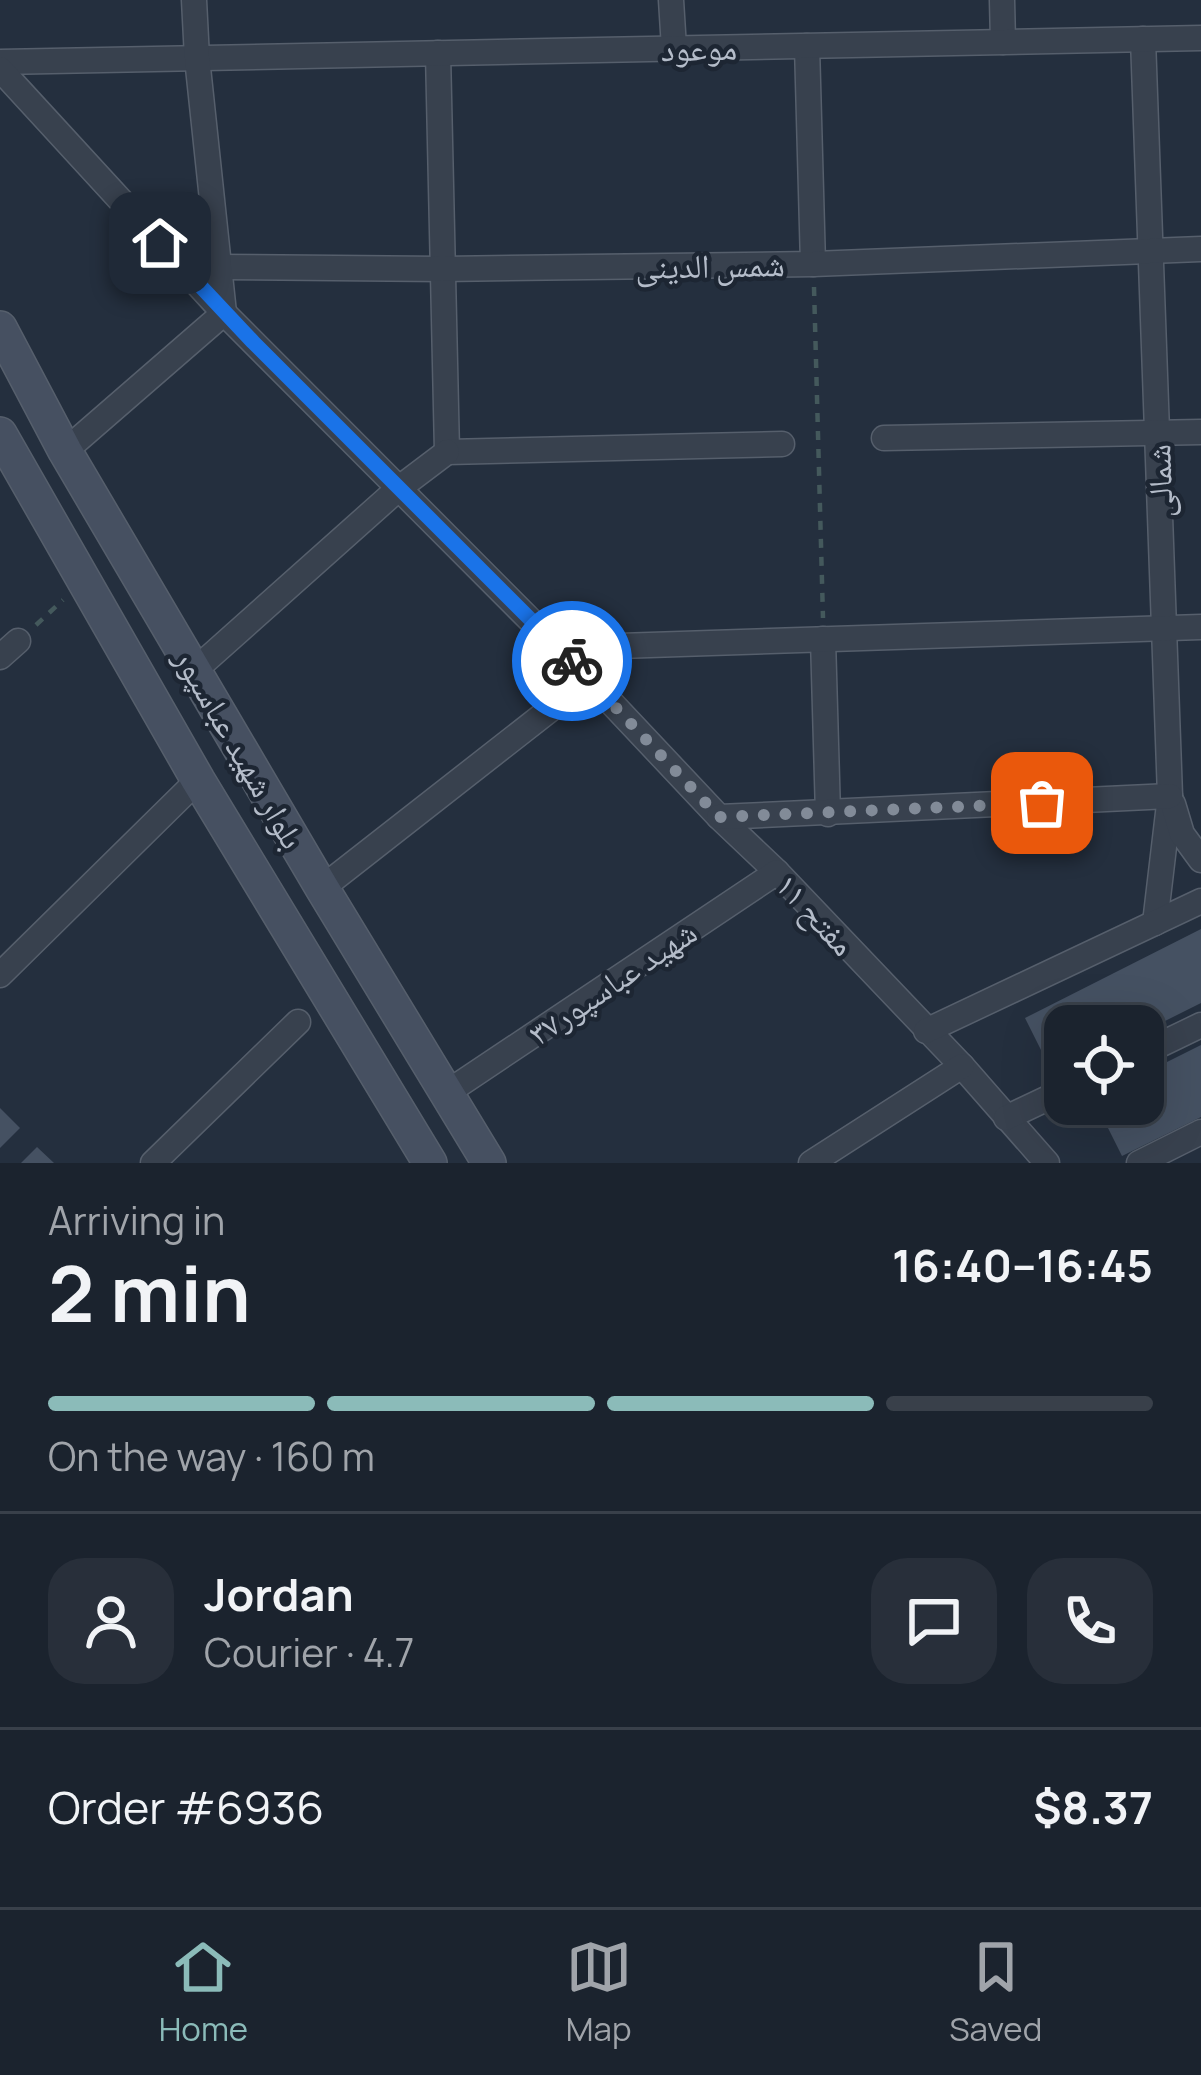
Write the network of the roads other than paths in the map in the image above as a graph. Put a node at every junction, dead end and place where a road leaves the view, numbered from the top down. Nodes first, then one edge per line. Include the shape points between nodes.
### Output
1 (194, 0) edge
2 (671, 0) edge
3 (1002, 0) edge
4 (1201, 38) edge
5 (1143, 39) junction
6 (1003, 42) junction
7 (807, 46) junction
8 (674, 48) junction
9 (438, 53) junction
10 (197, 58) junction
11 (0, 66) edge
12 (1201, 249) edge
13 (1150, 250) junction
14 (813, 264) junction
15 (219, 267) junction
16 (443, 269) junction
17 (224, 313) junction
18 (0, 328) edge
19 (1201, 432) edge
20 (1157, 433) junction
21 (0, 434) edge
22 (884, 438) dead end
23 (782, 444) dead end
24 (65, 451) junction
25 (447, 452) junction
26 (398, 489) junction
27 (1201, 627) edge
28 (1164, 628) junction
29 (824, 639) junction
30 (558, 648) junction
31 (195, 670) junction
32 (589, 679) junction
33 (199, 780) junction
34 (1170, 796) junction
35 (828, 814) junction
36 (719, 817) junction
37 (1201, 860) edge
38 (777, 872) junction
39 (322, 888) junction
40 (1201, 901) edge
41 (1155, 923) junction
42 (0, 975) edge
43 (298, 1022) dead end
44 (1201, 1025) edge
45 (926, 1031) junction
46 (1164, 1043) edge
47 (962, 1066) junction
48 (448, 1092) junction
49 (1044, 1100) edge
50 (1006, 1118) junction
51 (1201, 1132) edge
52 (153, 1163) edge
53 (430, 1163) edge
54 (489, 1163) edge
55 (811, 1163) edge
56 (1047, 1163) edge
57 (1139, 1163) edge

1 - 10 street
2 - 8 street
3 - 6 street
4 - 5 street, موعود
5 - 6 street, موعود
5 - 13 street, شمالی
6 - 7 street, موعود
7 - 8 street, موعود
7 - 14 street
8 - 9 street, موعود
9 - 10 street, موعود
9 - 16 street
10 - 11 street, موعود
10 - 15 street
11 - 17 street, مفتح ۱۱
12 - 13 street, شمس الدینی
13 - 14 street, شمس الدینی
13 - 20 street, شمالی
14 - 16 street, شمس الدینی
15 - 16 street, شمس الدینی
15 - 17 street
16 - 25 street
17 - 24 street
17 - 26 street, مفتح ۱۱
18 - 24 main road, بلوار شهید عباسپور
19 - 20 street
20 - 22 street
20 - 28 street, شمالی
21 - 33 main road, بلوار شهید عباسپور
23 - 25 street
24 - 31 main road, بلوار شهید عباسپور
25 - 26 street
26 - 30 street, مفتح ۱۱
26 - 31 street
27 - 28 street
28 - 29 street
28 - 34 street, شمالی
29 - 30 street
29 - 35 street
30 - 32 street, مفتح ۱۱
31 - 39 main road, بلوار شهید عباسپور
32 - 36 street, مفتح ۱۱
32 - 39 street
33 - 42 street
33 - 53 main road, بلوار شهید عباسپور
34 - 35 street
34 - 37 street
34 - 41 street, شمالی
35 - 36 street
36 - 38 street, مفتح ۱۱
38 - 45 street, مفتح ۱۱
38 - 48 street, شهید عباسپور۳۷
39 - 48 main road, بلوار شهید عباسپور
40 - 41 street
41 - 45 street
43 - 52 street
44 - 46 street
45 - 47 street, مفتح ۱۱
47 - 50 street, مفتح ۱۱
47 - 55 street
48 - 54 main road, بلوار شهید عباسپور
49 - 50 street
50 - 56 street, مفتح ۱۱
51 - 57 street

